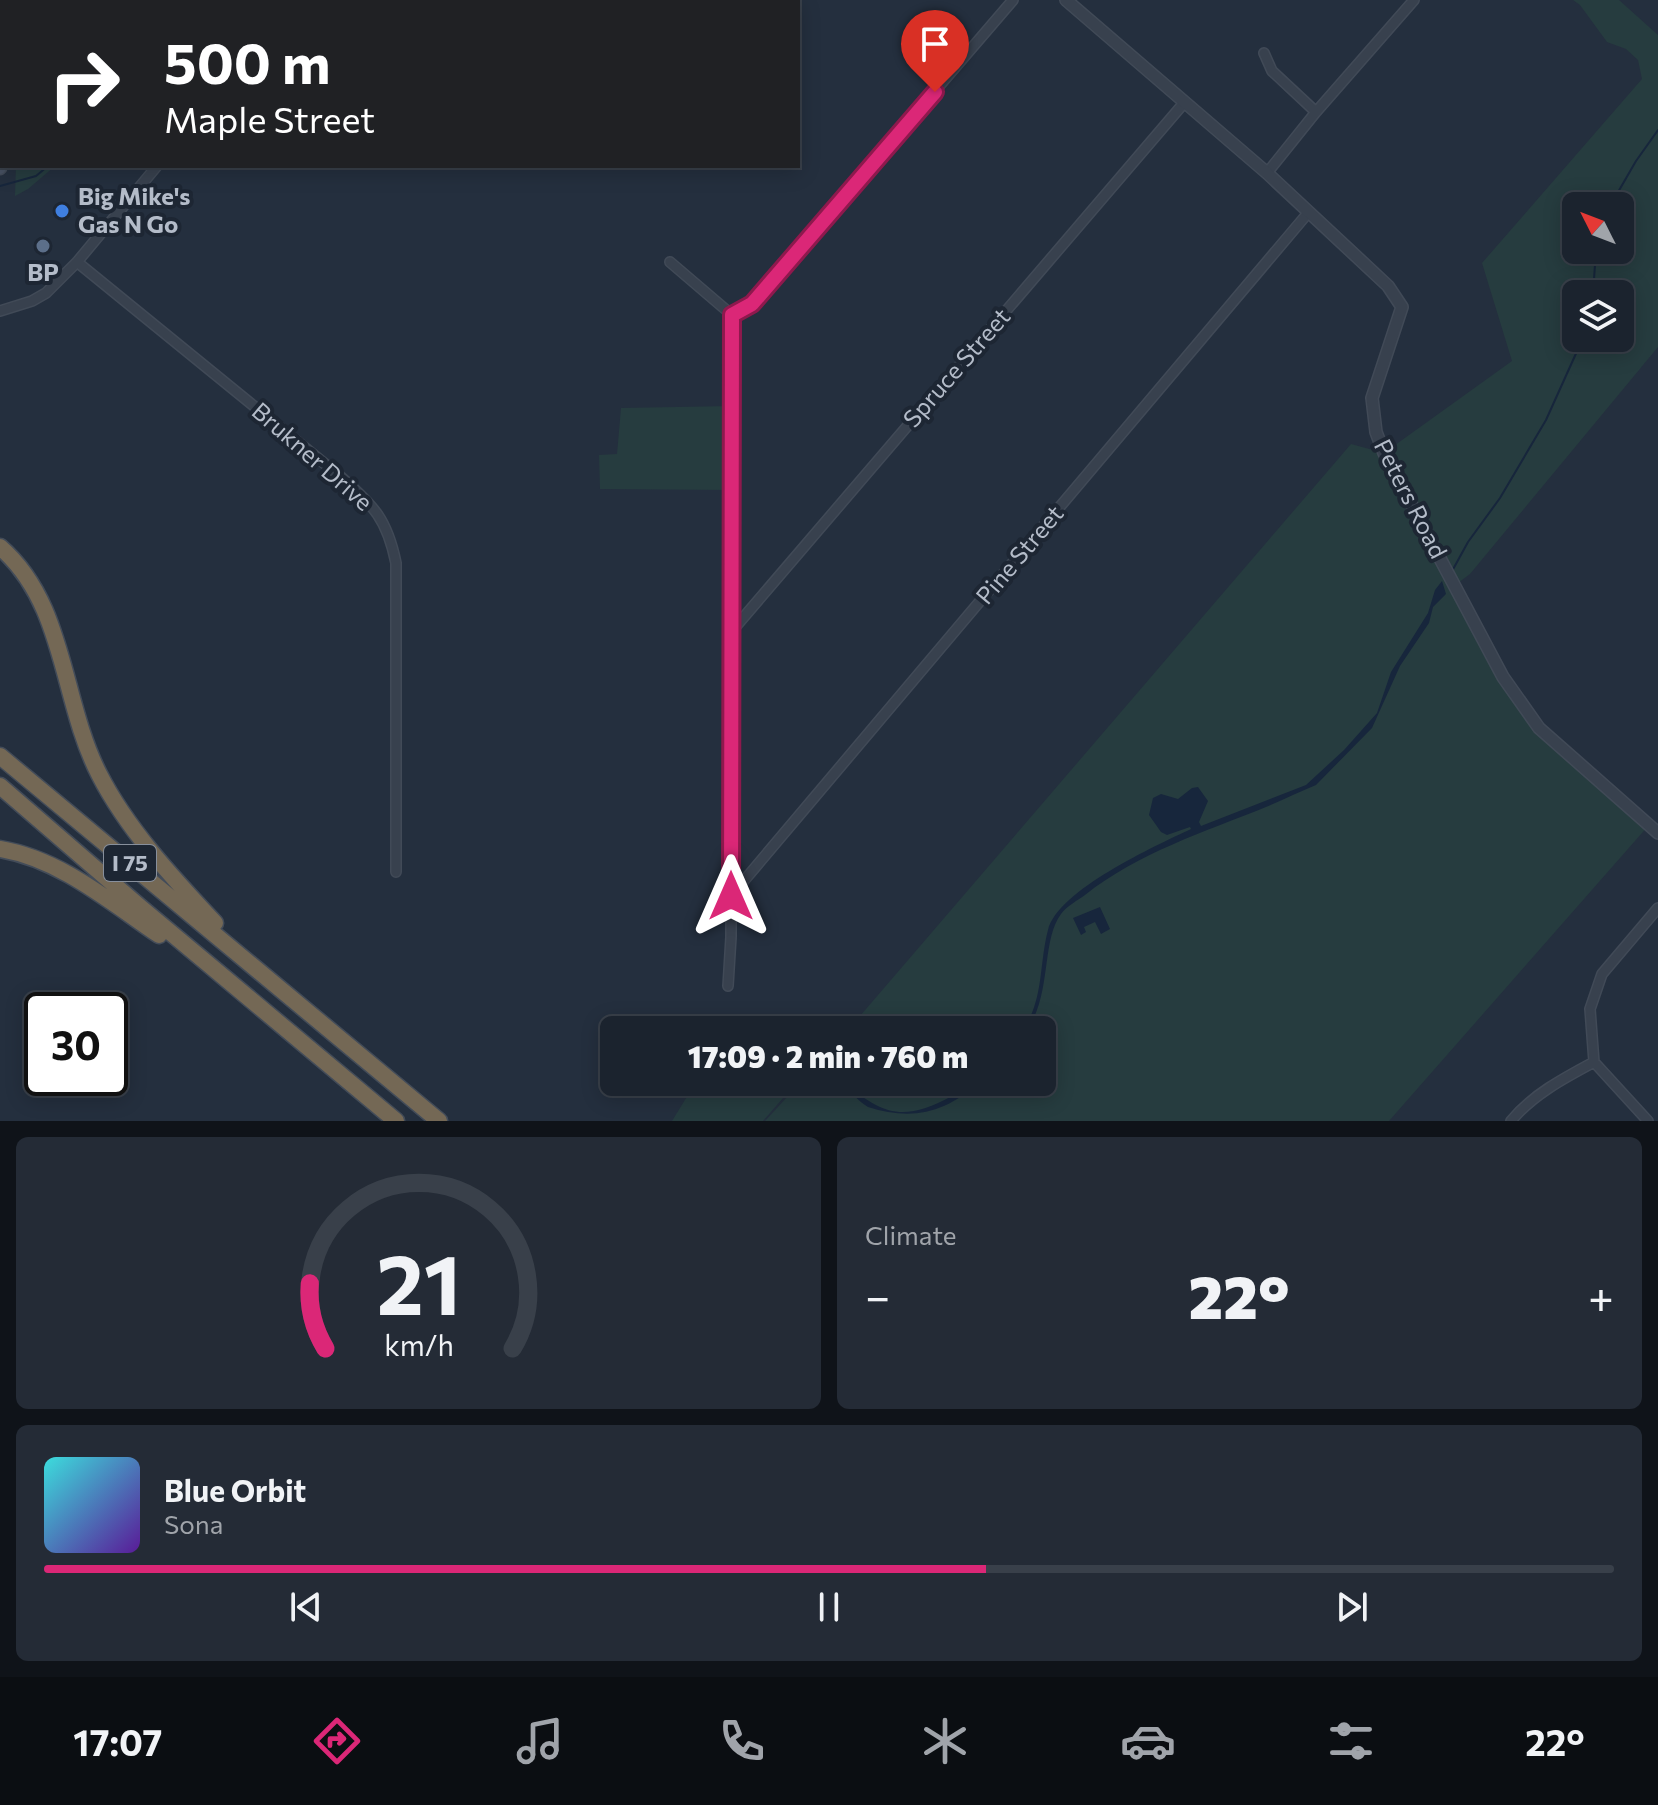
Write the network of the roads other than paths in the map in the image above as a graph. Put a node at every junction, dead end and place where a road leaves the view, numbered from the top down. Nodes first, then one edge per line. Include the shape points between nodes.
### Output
1 (1013, 0) edge
2 (1066, 0) edge
3 (1414, 0) edge
4 (1264, 53) dead end
5 (1184, 103) junction
6 (1316, 112) junction
7 (155, 168) edge
8 (1267, 173) junction
9 (1308, 213) junction
10 (77, 262) junction
11 (670, 262) dead end
12 (0, 311) edge
13 (732, 315) junction
14 (0, 547) edge
15 (731, 632) junction
16 (0, 756) edge
17 (0, 786) edge
18 (1658, 833) edge
19 (0, 849) edge
20 (396, 872) dead end
21 (731, 896) junction
22 (1658, 908) edge
23 (260, 971) junction
24 (728, 986) dead end
25 (241, 992) junction
26 (1594, 1062) junction
27 (396, 1121) edge
28 (439, 1121) edge
29 (1511, 1121) edge
30 (1648, 1121) edge

1 - 13 street via 752,304
2 - 5 street, Peters Road
3 - 6 street
4 - 6 street via 1272,71
5 - 8 street, Peters Road
5 - 15 street, Spruce Street
6 - 8 street
7 - 10 street
8 - 9 street, Peters Road
9 - 18 street, Peters Road via 1388,286 1402,307 1374,386 1372,414 1384,453 1503,677 1539,728
9 - 21 street, Pine Street
10 - 12 street via 46,293
10 - 20 street, Brukner Drive via 341,477 375,509 390,534 396,563
11 - 13 street
13 - 15 street
14 - 23 highway via 38,594 98,773 134,830
15 - 21 street
16 - 23 highway, I 75
17 - 25 highway, I 75
19 - 25 highway via 25,853 66,873
21 - 24 street
22 - 26 street via 1602,974 1590,1009
23 - 28 highway, I 75
25 - 27 highway, I 75
26 - 29 street via 1558,1082
26 - 30 street

